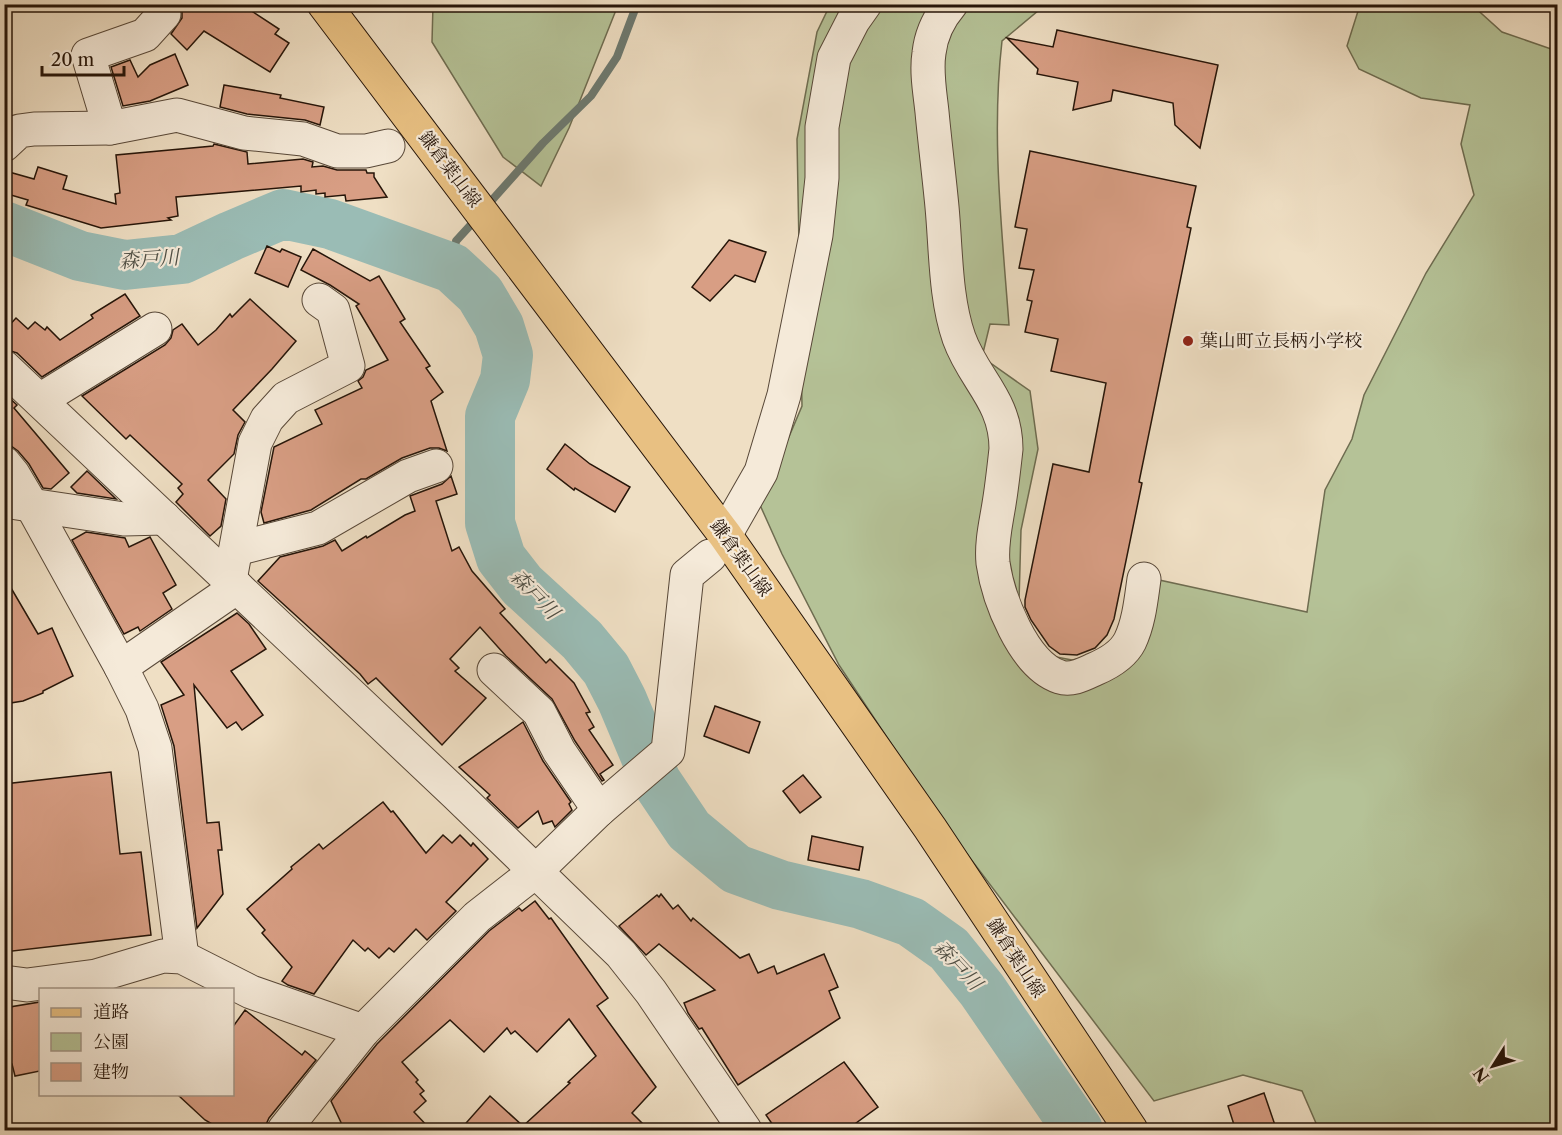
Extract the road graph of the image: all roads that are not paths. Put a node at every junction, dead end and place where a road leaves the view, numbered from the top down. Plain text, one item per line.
1 (324, 4) edge
2 (865, 4) edge
3 (951, 4) edge
4 (164, 14) dead end
5 (110, 128) junction
6 (4, 145) edge
7 (388, 146) dead end
8 (319, 300) dead end
9 (155, 329) dead end
10 (4, 367) edge
11 (40, 400) junction
12 (4, 463) edge
13 (436, 466) dead end
14 (18, 503) edge
15 (164, 519) junction
16 (718, 546) junction
17 (236, 549) junction
18 (1144, 579) dead end
19 (233, 583) junction
20 (121, 667) junction
21 (494, 670) dead end
22 (599, 810) junction
23 (536, 871) junction
24 (182, 957) junction
25 (4, 982) edge
26 (363, 1031) junction
27 (284, 1131) edge
28 (744, 1131) edge
29 (1131, 1131) edge

1 - 16 main road, 鎌倉葉山線
2 - 16 street
3 - 18 street
4 - 5 street
5 - 6 street
5 - 7 street
8 - 17 street
9 - 11 street
10 - 11 street
11 - 15 street
12 - 14 street
13 - 17 street
14 - 15 street
14 - 20 street
15 - 19 street
16 - 22 street
16 - 29 main road, 鎌倉葉山線
17 - 19 street
19 - 20 street
19 - 23 street
20 - 24 street
21 - 22 street
22 - 23 street
23 - 26 street
23 - 28 street
24 - 25 street
24 - 26 street
26 - 27 street

